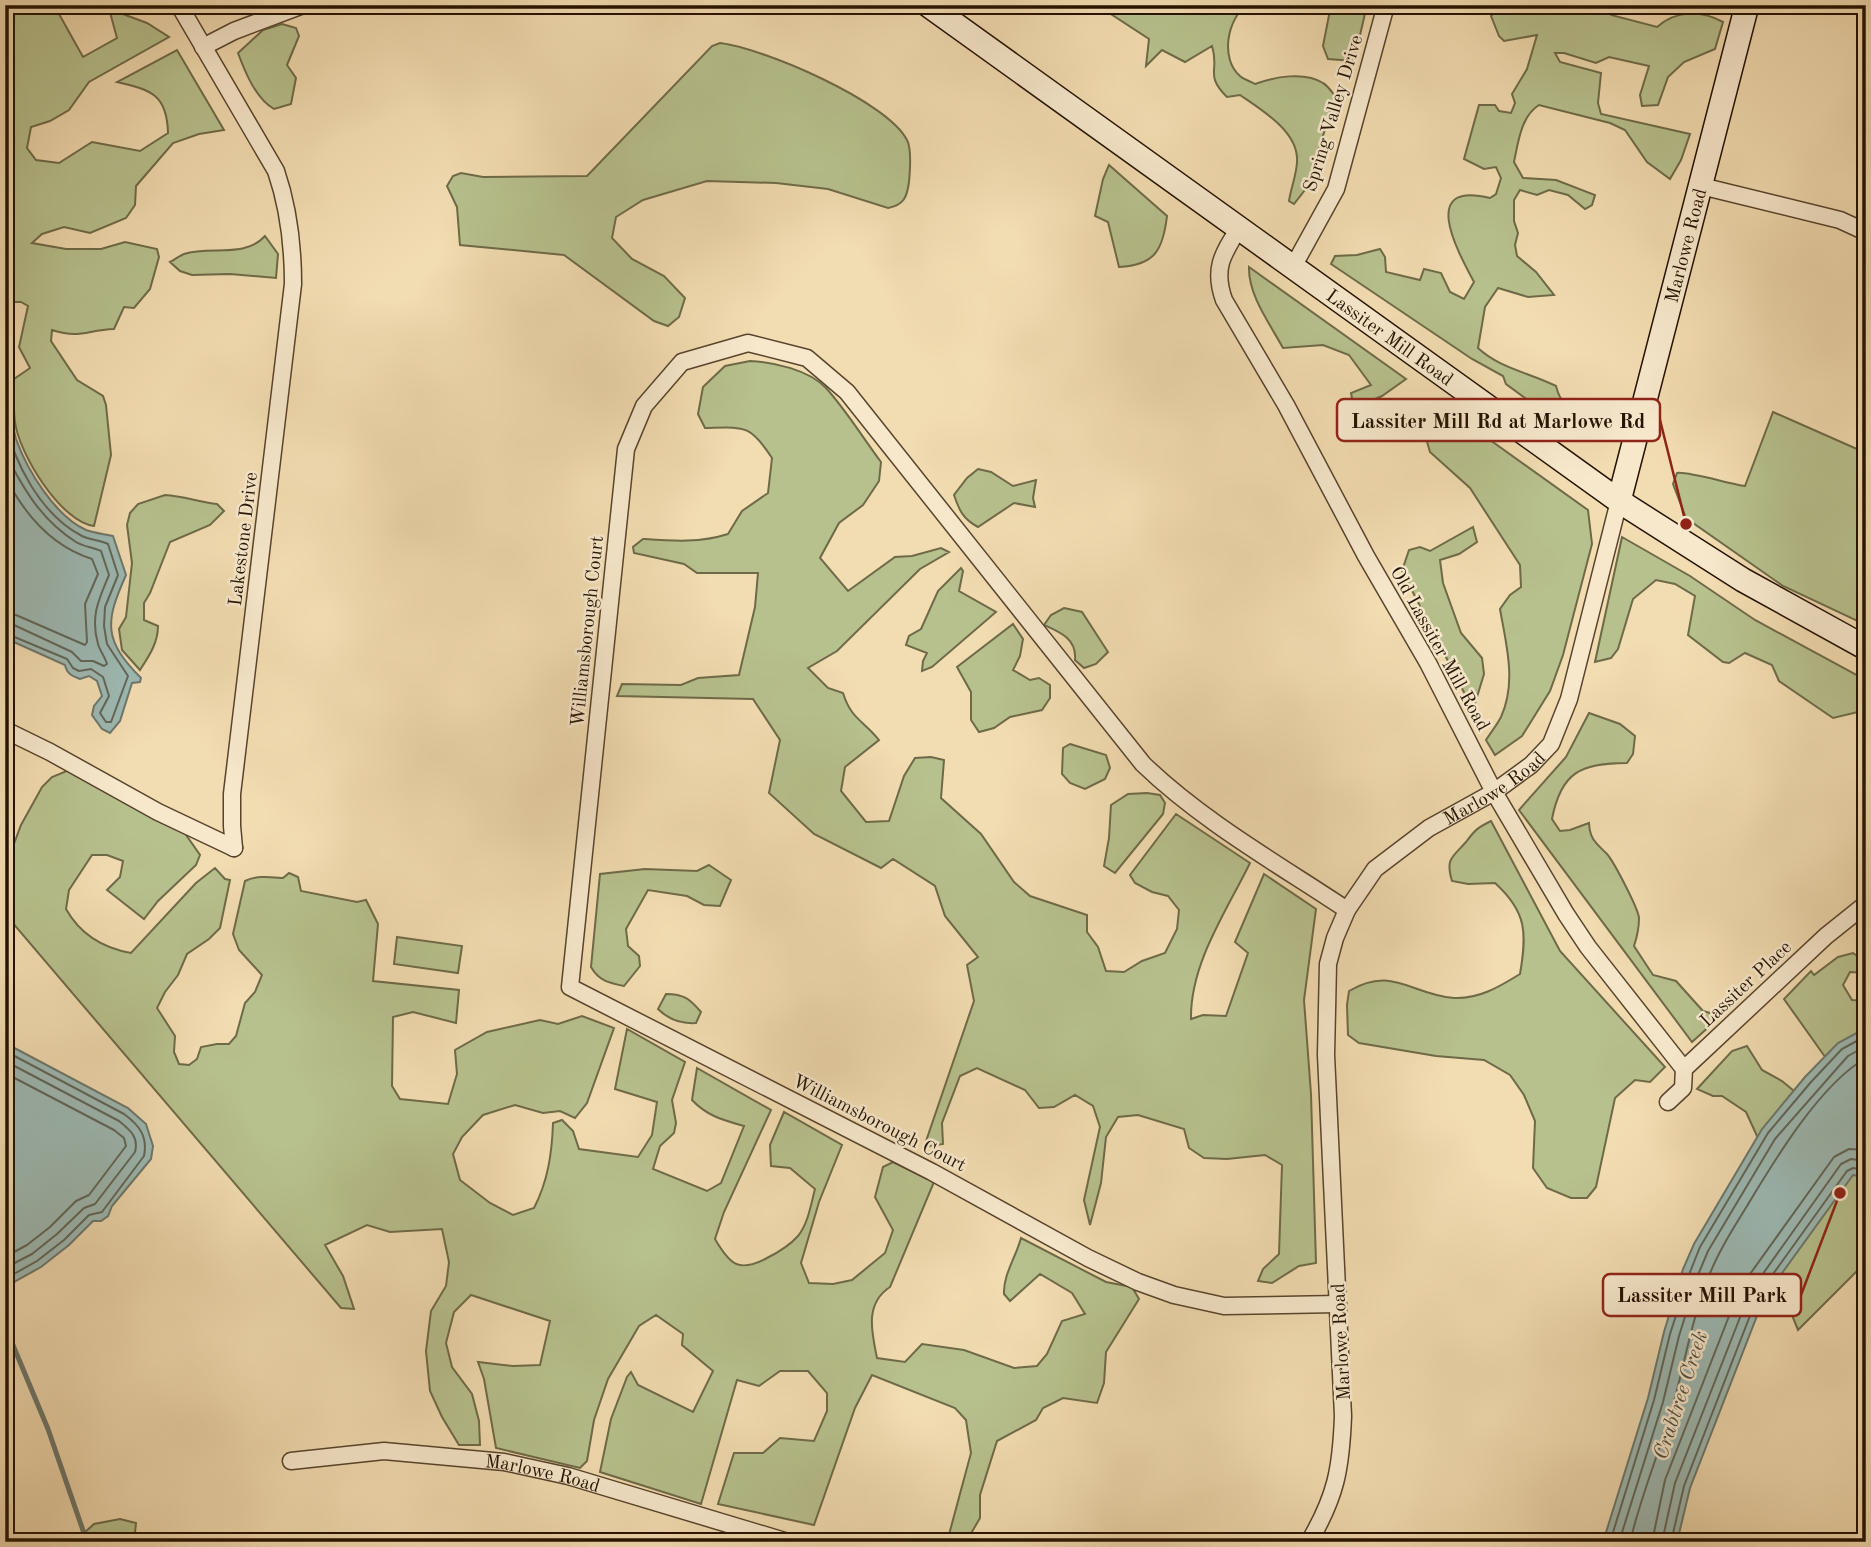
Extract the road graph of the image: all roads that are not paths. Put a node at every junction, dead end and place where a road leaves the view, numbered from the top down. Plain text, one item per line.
1 (179, 5) edge
2 (303, 5) edge
3 (928, 5) edge
4 (1386, 5) edge
5 (1748, 5) edge
6 (203, 47) junction
7 (1701, 186) junction
8 (1238, 228) junction
9 (1866, 232) edge
10 (1293, 267) junction
11 (1619, 500) junction
12 (1866, 648) edge
13 (5, 730) edge
14 (1494, 792) junction
15 (1866, 904) edge
16 (1347, 910) junction
17 (1684, 1069) junction
18 (1668, 1102) dead end
19 (1338, 1304) junction
20 (291, 1461) dead end
21 (788, 1542) edge
22 (1310, 1542) edge

1 - 6 street, Lakestone Drive
2 - 6 street
3 - 8 main road, Lassiter Mill Road
4 - 10 street, Spring Valley Drive
5 - 7 main road, Marlowe Road
6 - 13 street, Lakestone Drive
7 - 9 street
7 - 11 main road, Marlowe Road
8 - 10 main road, Lassiter Mill Road
8 - 14 street, Old Lassiter Mill Road
10 - 11 main road, Lassiter Mill Road
11 - 12 main road, Lassiter Mill Road
11 - 14 street, Marlowe Road
14 - 16 street, Marlowe Road
14 - 17 street, Old Lassiter Mill Road
15 - 17 street, Lassiter Place
16 - 19 street, Marlowe Road
16 - 19 street, Williamsborough Court
17 - 18 street, Lassiter Place
19 - 22 street, Marlowe Road
20 - 21 street, Marlowe Road

